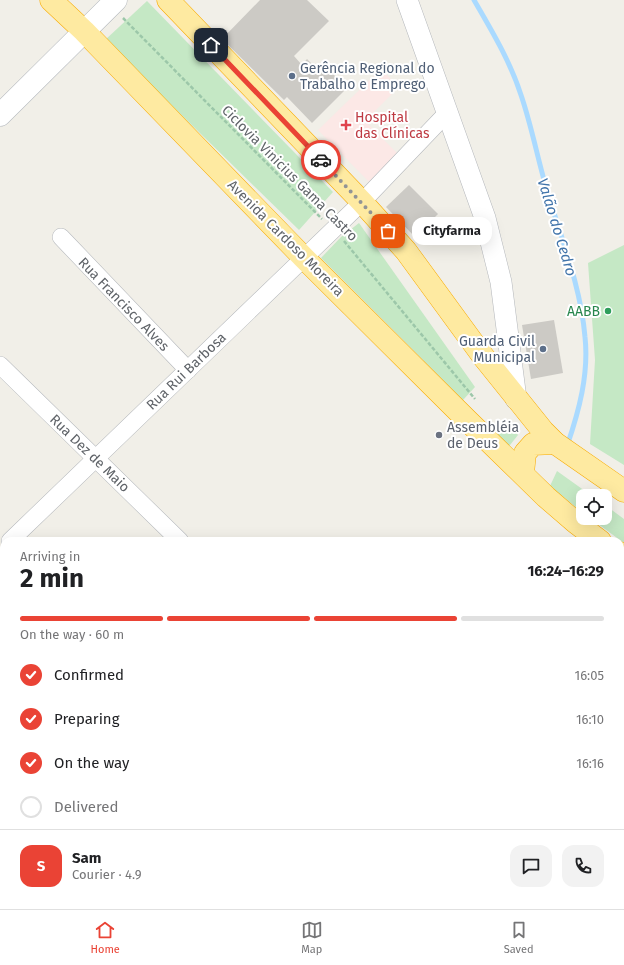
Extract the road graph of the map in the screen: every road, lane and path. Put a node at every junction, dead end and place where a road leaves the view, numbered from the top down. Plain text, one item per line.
1 (51, 0) edge
2 (168, 0) edge
3 (406, 0) edge
4 (114, 2) edge
5 (84, 31) junction
6 (448, 112) junction
7 (0, 115) edge
8 (362, 202) junction
9 (333, 230) junction
10 (61, 237) dead end
11 (304, 258) junction
12 (0, 365) edge
13 (188, 370) junction
14 (516, 399) junction
15 (477, 401) dead end
16 (556, 444) junction
17 (95, 458) junction
18 (523, 473) junction
19 (624, 491) edge
20 (14, 537) edge
21 (176, 537) edge
22 (595, 537) edge

1 - 5 highway, Avenida Cardoso Moreira
2 - 8 highway
3 - 6 street
4 - 5 main road
4 - 9 path, Ciclovia Vinicius Gama Castro
5 - 7 main road
5 - 11 highway, Avenida Cardoso Moreira
6 - 8 street, Rua Rui Barbosa
6 - 14 street
8 - 9 street, Rua Rui Barbosa
8 - 14 highway
9 - 11 street, Rua Rui Barbosa
9 - 15 path, Ciclovia Vinicius Gama Castro
10 - 13 street, Rua Francisco Alves
11 - 13 street, Rua Rui Barbosa
11 - 18 highway, Avenida Cardoso Moreira
12 - 17 street, Rua Dez de Maio
13 - 17 street, Rua Rui Barbosa
14 - 16 highway
16 - 18 highway
16 - 19 highway
17 - 20 street, Rua Rui Barbosa
17 - 21 street, Rua Dez de Maio
18 - 22 highway, Avenida Cardoso Moreira

